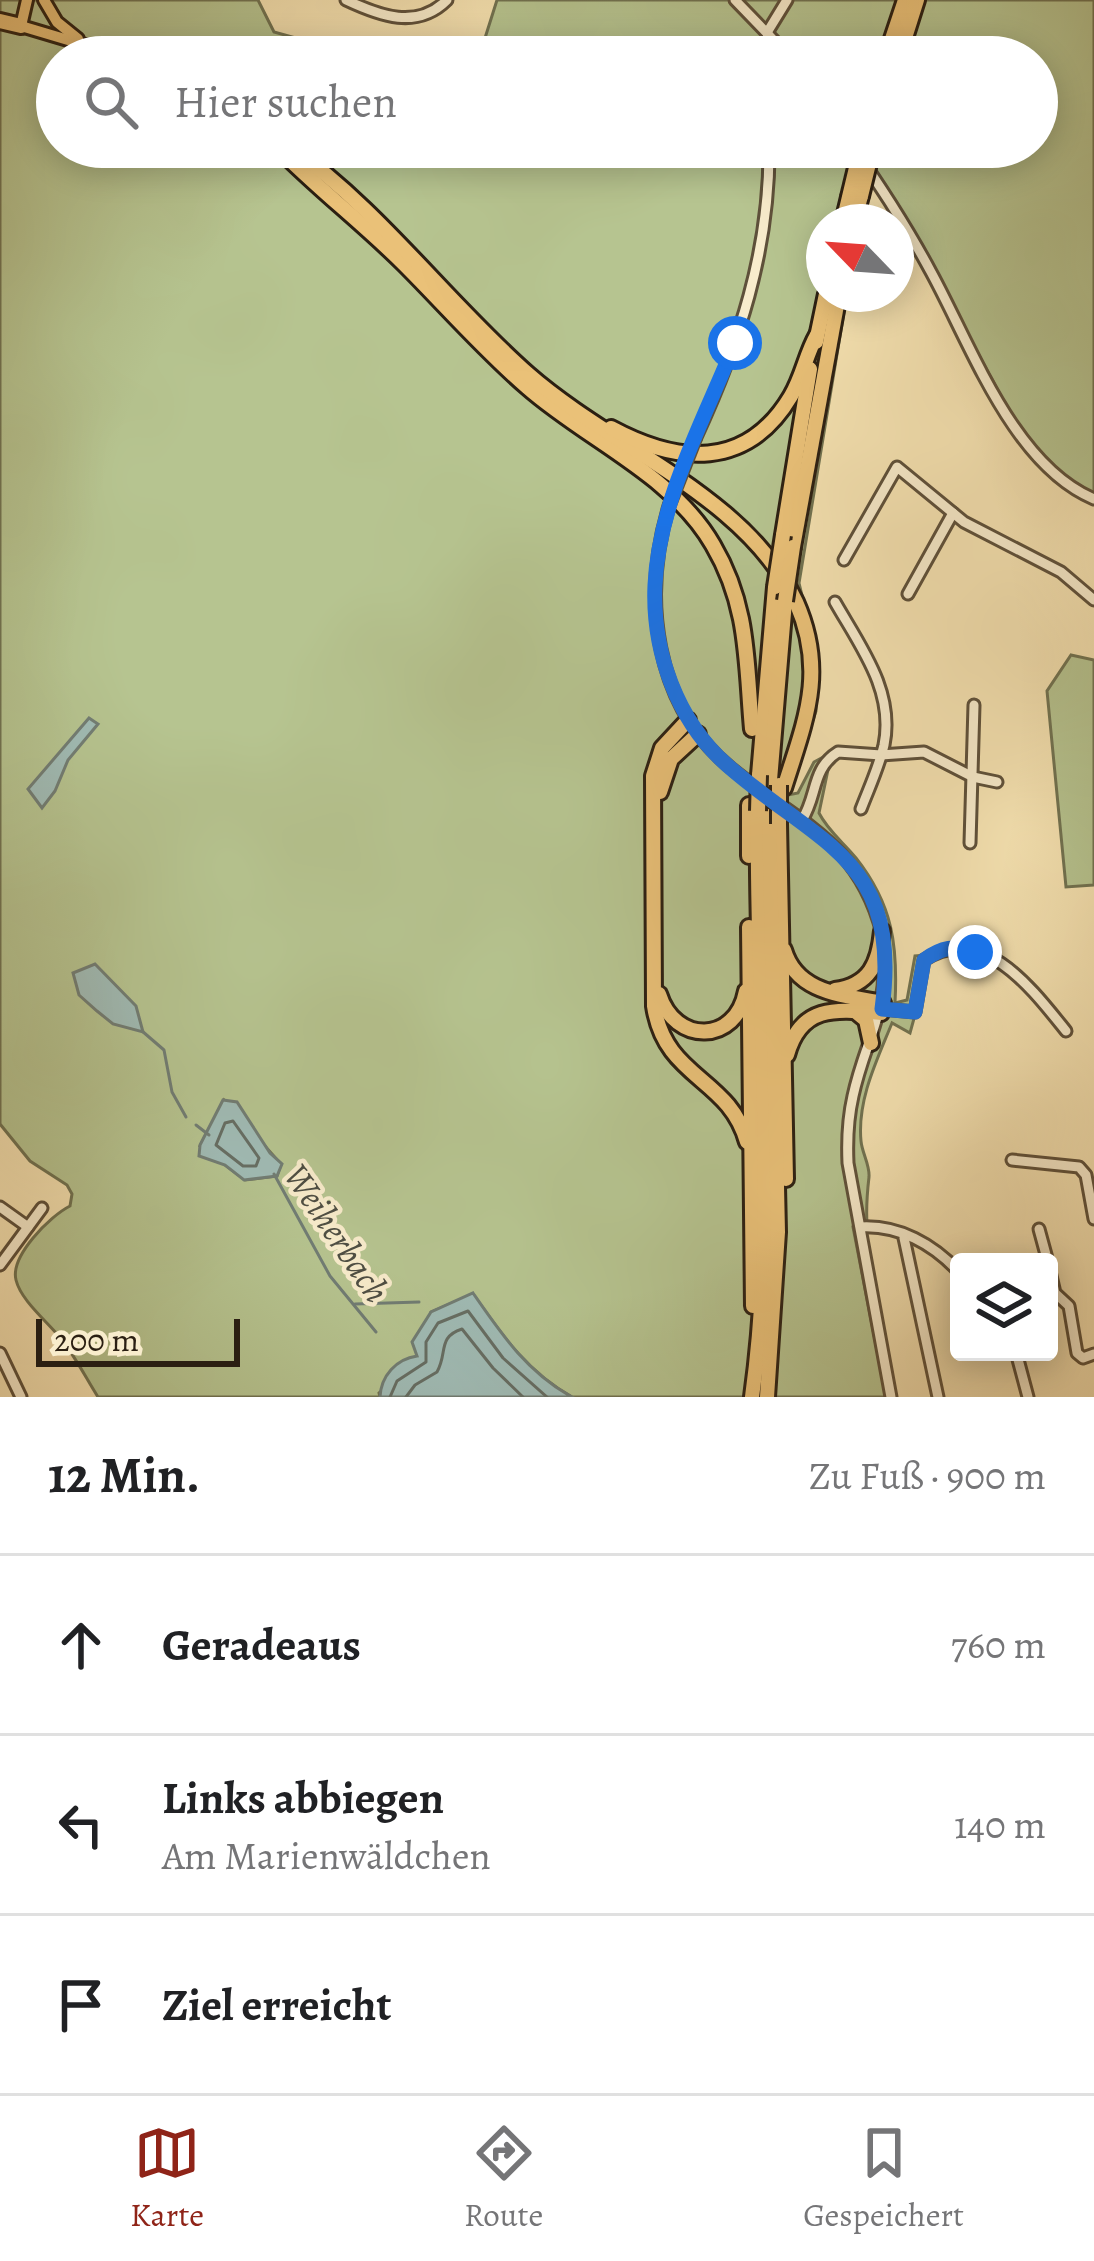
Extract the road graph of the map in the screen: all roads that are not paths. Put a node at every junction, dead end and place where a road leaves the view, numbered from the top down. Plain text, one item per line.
1 (29, 0) edge
2 (44, 0) edge
3 (346, 0) edge
4 (447, 0) edge
5 (735, 0) edge
6 (787, 0) edge
7 (905, 0) edge
8 (917, 0) edge
9 (0, 21) edge
10 (23, 27) junction
11 (768, 31) junction
12 (56, 36) edge
13 (75, 36) edge
14 (768, 36) edge
15 (772, 36) edge
16 (893, 36) edge
17 (905, 36) edge
18 (300, 168) edge
19 (315, 168) edge
20 (768, 168) edge
21 (856, 168) edge
22 (865, 168) edge
23 (870, 168) edge
24 (855, 196) junction
25 (851, 204) edge
26 (855, 204) edge
27 (822, 312) edge
28 (835, 312) edge
29 (817, 335) junction
30 (559, 400) junction
31 (1094, 499) edge
32 (953, 513) junction
33 (788, 541) junction
34 (844, 560) dead end
35 (908, 594) dead end
36 (1094, 600) edge
37 (835, 602) dead end
38 (779, 606) junction
39 (974, 705) dead end
40 (688, 720) junction
41 (752, 730) junction
42 (698, 734) junction
43 (881, 755) junction
44 (973, 777) junction
45 (769, 780) junction
46 (997, 782) dead end
47 (861, 809) dead end
48 (764, 814) junction
49 (802, 820) junction
50 (970, 843) dead end
51 (780, 915) junction
52 (882, 931) junction
53 (749, 961) junction
54 (826, 991) junction
55 (882, 1008) junction
56 (855, 1011) junction
57 (1066, 1031) dead end
58 (871, 1043) junction
59 (784, 1066) junction
60 (1012, 1160) dead end
61 (753, 1180) junction
62 (0, 1207) edge
63 (42, 1208) dead end
64 (1094, 1219) edge
65 (28, 1227) junction
66 (861, 1227) junction
67 (1040, 1229) dead end
68 (778, 1232) junction
69 (904, 1238) junction
70 (1046, 1253) edge
71 (950, 1264) edge
72 (0, 1265) edge
73 (1058, 1296) edge
74 (0, 1354) edge
75 (1094, 1354) edge
76 (1018, 1361) edge
77 (755, 1377) junction
78 (21, 1397) edge
79 (752, 1397) edge
80 (767, 1397) edge
81 (891, 1397) edge
82 (938, 1397) edge
83 (1028, 1397) edge

1 - 10 main road
2 - 13 main road
3 - 4 street
5 - 11 street
6 - 11 street
7 - 16 highway
8 - 17 highway
9 - 10 highway
10 - 12 main road
11 - 14 street
11 - 15 street
18 - 41 highway
19 - 30 highway
20 - 40 street, bridge
21 - 24 highway, bridge
22 - 24 highway, bridge
23 - 31 street
24 - 25 highway
24 - 26 highway
27 - 29 highway
28 - 33 highway
29 - 30 highway
29 - 33 highway
30 - 45 highway
32 - 34 street
32 - 35 street
32 - 36 street
33 - 38 highway, bridge
33 - 38 highway, bridge
37 - 43 street
38 - 41 highway
38 - 45 highway
38 - 45 highway
39 - 44 street
40 - 42 street
40 - 61 highway
41 - 45 highway
42 - 49 street
42 - 53 highway
43 - 44 street
43 - 47 street
43 - 49 street
44 - 46 street
44 - 50 street
45 - 48 highway, bridge
45 - 48 highway, bridge
48 - 51 highway
48 - 53 highway
48 - 68 highway
48 - 77 highway
49 - 52 street
51 - 54 highway
51 - 59 highway
52 - 54 highway
52 - 55 street
53 - 61 highway
54 - 55 highway
55 - 56 highway
55 - 57 street
55 - 58 street
56 - 58 highway
56 - 59 highway
58 - 66 street
59 - 68 highway
60 - 64 street
61 - 77 highway
62 - 65 street
63 - 65 street
65 - 72 street
66 - 69 street
66 - 81 street
67 - 70 street
68 - 80 highway
69 - 71 street
69 - 82 street
73 - 75 street
74 - 78 street
76 - 83 street
77 - 79 highway

